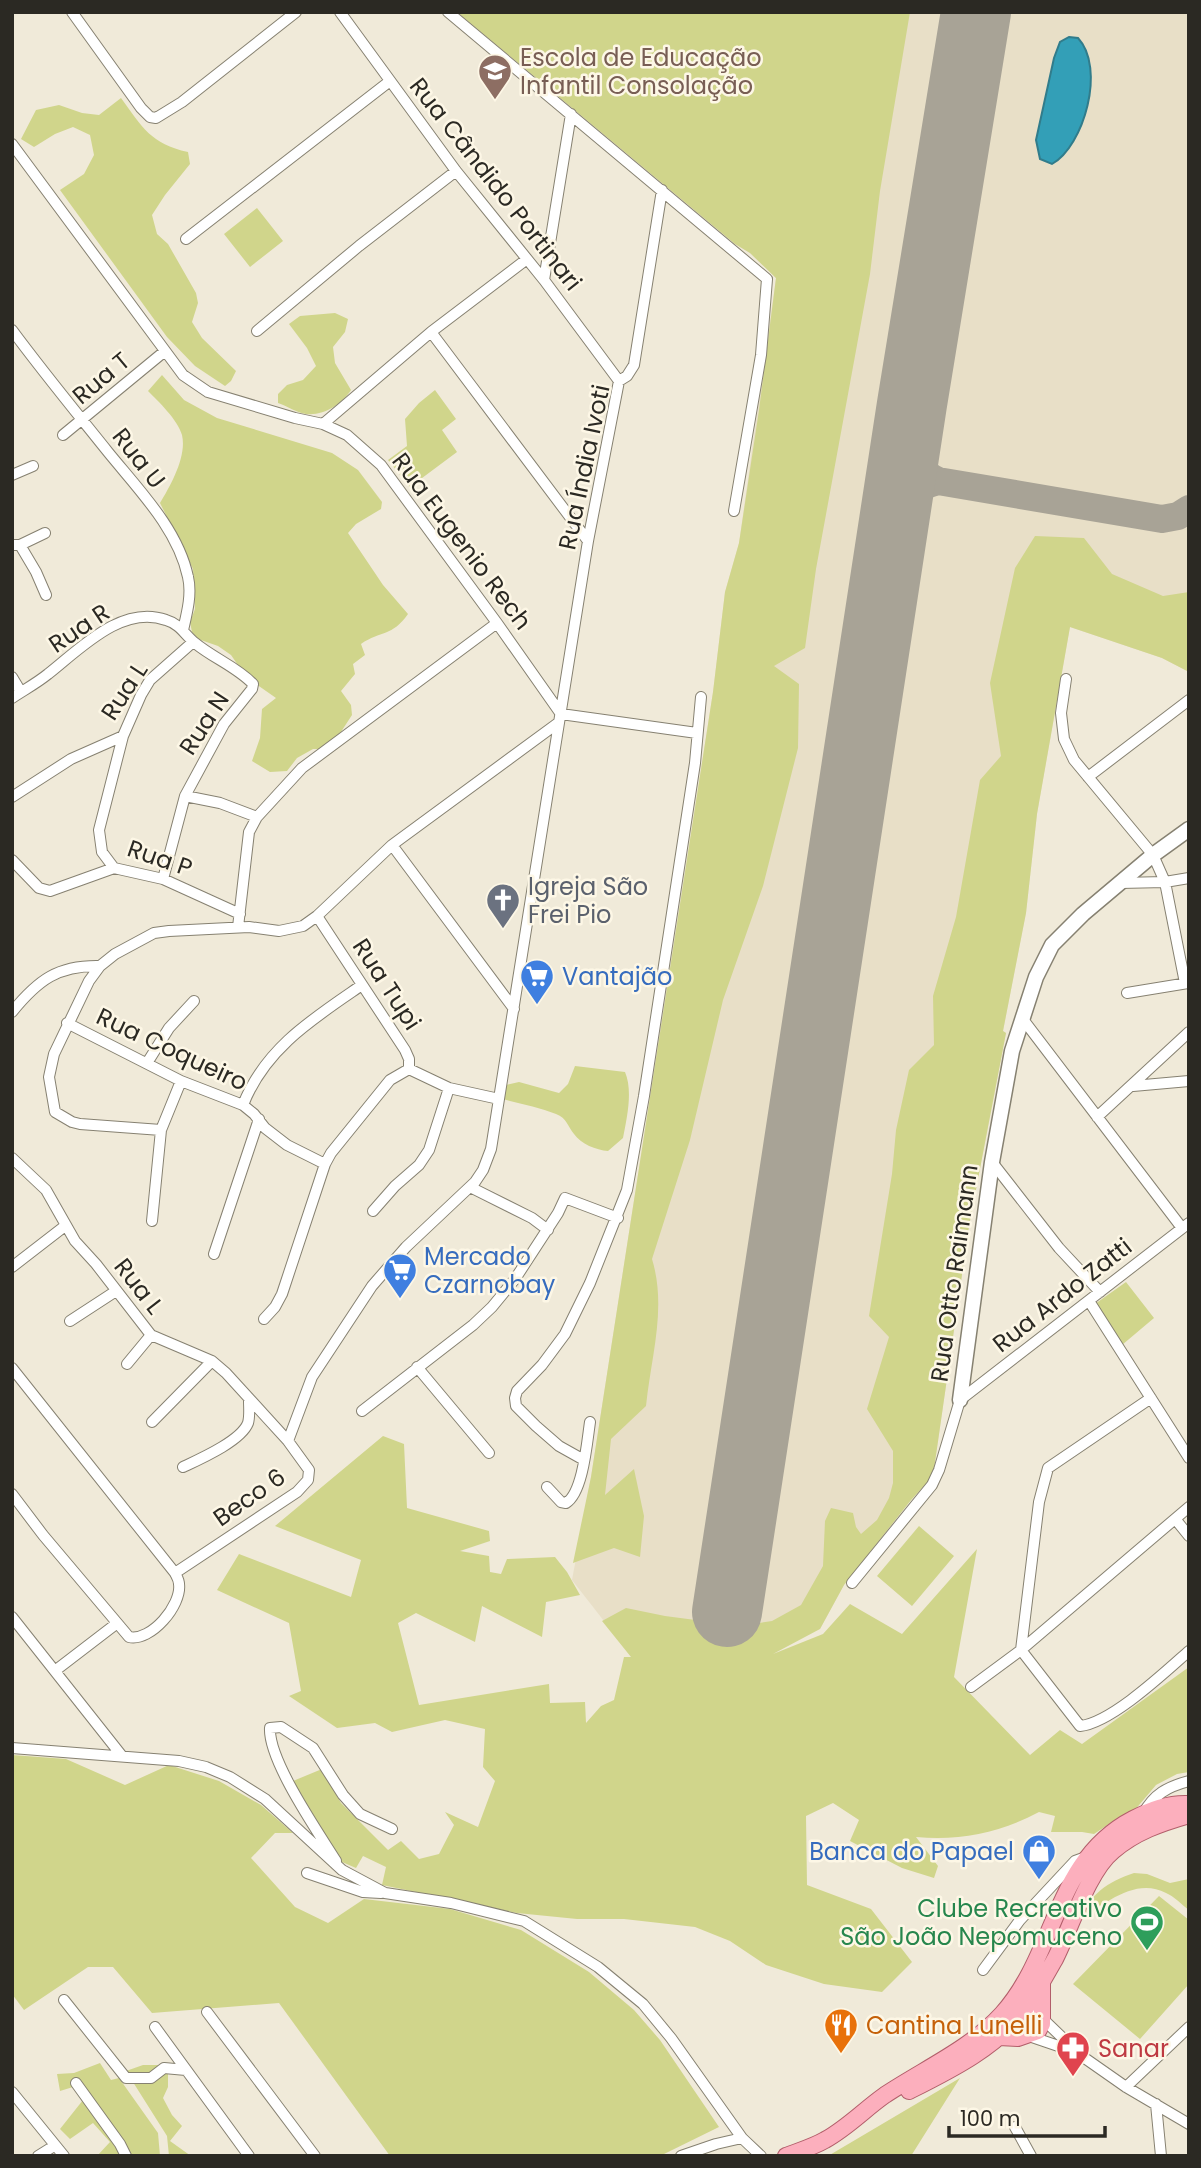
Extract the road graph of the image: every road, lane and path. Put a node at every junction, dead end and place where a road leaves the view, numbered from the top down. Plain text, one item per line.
1 (72, 12) edge
2 (296, 12) edge
3 (340, 12) edge
4 (448, 12) edge
5 (390, 81) junction
6 (571, 114) junction
7 (13, 146) edge
8 (456, 171) junction
9 (662, 190) junction
10 (186, 239) dead end
11 (527, 259) junction
12 (544, 280) junction
13 (12, 330) edge
14 (257, 331) dead end
15 (431, 332) junction
16 (165, 351) junction
17 (619, 381) junction
18 (83, 421) junction
19 (323, 424) junction
20 (64, 435) dead end
21 (33, 466) dead end
22 (12, 475) edge
23 (734, 510) dead end
24 (45, 533) dead end
25 (588, 541) junction
26 (16, 545) edge
27 (46, 596) dead end
28 (497, 622) junction
29 (183, 630) junction
30 (192, 642) junction
31 (12, 677) edge
32 (1066, 679) dead end
33 (16, 695) edge
34 (701, 697) dead end
35 (1189, 701) edge
36 (559, 719) junction
37 (697, 733) junction
38 (123, 736) junction
39 (1088, 777) junction
40 (185, 796) junction
41 (12, 797) edge
42 (257, 817) junction
43 (1189, 829) edge
44 (392, 845) junction
45 (1153, 855) junction
46 (12, 860) edge
47 (114, 868) junction
48 (1189, 878) edge
49 (163, 879) junction
50 (1165, 882) junction
51 (1121, 883) junction
52 (240, 914) junction
53 (317, 916) junction
54 (239, 927) junction
55 (100, 966) junction
56 (1187, 983) edge
57 (362, 985) junction
58 (1127, 993) dead end
59 (194, 1001) dead end
60 (514, 1009) junction
61 (12, 1012) edge
62 (1022, 1018) junction
63 (67, 1023) junction
64 (1189, 1032) edge
65 (147, 1063) junction
66 (409, 1069) junction
67 (181, 1081) junction
68 (1189, 1081) edge
69 (1133, 1086) junction
70 (449, 1088) junction
71 (499, 1099) junction
72 (243, 1105) junction
73 (1097, 1117) junction
74 (259, 1119) junction
75 (161, 1130) junction
76 (13, 1159) edge
77 (992, 1162) junction
78 (325, 1164) junction
79 (470, 1187) junction
80 (373, 1211) dead end
81 (618, 1218) junction
82 (152, 1221) dead end
83 (65, 1226) junction
84 (1185, 1226) edge
85 (548, 1230) junction
86 (214, 1254) dead end
87 (12, 1267) edge
88 (116, 1291) junction
89 (1100, 1292) junction
90 (1089, 1301) junction
91 (264, 1319) dead end
92 (70, 1321) dead end
93 (151, 1335) junction
94 (212, 1361) junction
95 (127, 1364) dead end
96 (417, 1367) junction
97 (12, 1368) edge
98 (1151, 1398) junction
99 (248, 1400) junction
100 (960, 1400) junction
101 (362, 1411) dead end
102 (152, 1422) dead end
103 (590, 1422) dead end
104 (288, 1441) junction
105 (489, 1453) dead end
106 (1189, 1458) edge
107 (584, 1460) junction
108 (183, 1467) dead end
109 (547, 1487) dead end
110 (12, 1494) edge
111 (1189, 1507) edge
112 (1176, 1520) junction
113 (1189, 1536) edge
114 (175, 1573) junction
115 (852, 1583) dead end
116 (12, 1617) edge
117 (116, 1624) junction
118 (1021, 1650) junction
119 (1189, 1651) edge
120 (56, 1670) junction
121 (971, 1687) dead end
122 (12, 1748) edge
123 (122, 1756) junction
124 (1189, 1781) edge
125 (1189, 1804) edge
126 (1143, 1815) junction
127 (1189, 1815) edge
128 (392, 1829) dead end
129 (1140, 1833) junction
130 (1094, 1861) junction
131 (342, 1870) junction
132 (307, 1873) dead end
133 (385, 1893) junction
134 (1040, 1900) junction
135 (1056, 1911) junction
136 (983, 1970) dead end
137 (1042, 1980) junction
138 (64, 2000) dead end
139 (207, 2012) dead end
140 (1012, 2013) junction
141 (1042, 2018) junction
142 (155, 2027) dead end
143 (1189, 2027) edge
144 (1028, 2036) junction
145 (999, 2037) junction
146 (1076, 2052) junction
147 (186, 2070) junction
148 (76, 2083) dead end
149 (1126, 2087) junction
150 (12, 2092) edge
151 (1156, 2104) junction
152 (862, 2112) junction
153 (1189, 2124) edge
154 (1015, 2127) dead end
155 (742, 2138) junction
156 (54, 2146) junction
157 (38, 2156) edge
158 (64, 2156) edge
159 (126, 2156) edge
160 (249, 2156) edge
161 (315, 2156) edge
162 (681, 2156) edge
163 (761, 2156) edge
164 (786, 2156) edge
165 (1031, 2156) edge
166 (1161, 2156) edge

1 - 2 street
3 - 5 street, Rua Cândido Portinari
4 - 6 street
5 - 8 street, Rua Cândido Portinari
5 - 10 street
6 - 9 street
6 - 12 street
7 - 16 street, Rua Eugenio Rech
8 - 11 street, Rua Cândido Portinari
8 - 14 street
9 - 17 street, Rua Índia Ivoti
9 - 23 street
11 - 12 street, Rua Cândido Portinari
11 - 15 street
12 - 17 street, Rua Cândido Portinari
13 - 18 street, Rua U
15 - 19 street
15 - 25 street
16 - 18 street, Rua T
16 - 19 street, Rua Eugenio Rech
17 - 25 street, Rua Índia Ivoti
18 - 20 street, Rua T
18 - 29 street, Rua U
19 - 28 street, Rua Eugenio Rech
21 - 22 street
24 - 26 street
25 - 36 street, Rua Índia Ivoti
26 - 27 street
28 - 36 street, Rua Eugenio Rech
28 - 42 street
29 - 30 street, Rua N
29 - 33 street, Rua R
30 - 38 street, Rua L
30 - 40 street, Rua N
31 - 33 street
32 - 39 street
34 - 37 street
35 - 39 street
36 - 37 street
36 - 44 street
36 - 60 street, Rua Índia Ivoti
37 - 81 street
38 - 41 street, Rua L
38 - 47 street, Rua P
39 - 45 street
40 - 42 street
40 - 49 street, Rua N
42 - 52 street
43 - 45 street, Rua Otto Raimann
44 - 53 street
44 - 60 street
45 - 50 street
45 - 51 street, Rua Otto Raimann
46 - 47 street
47 - 49 street, Rua P
48 - 50 street
49 - 52 street, Rua P
50 - 51 street
50 - 56 street
51 - 62 street, Rua Otto Raimann
52 - 54 street
53 - 54 street
53 - 57 street, Rua Tupi
54 - 55 street
55 - 61 street
55 - 63 street
56 - 58 street
57 - 66 street, Rua Tupi
57 - 72 street
59 - 65 street
60 - 71 street, Rua Índia Ivoti
62 - 73 street
62 - 77 street, Rua Otto Raimann
63 - 65 street, Rua Coqueiro
63 - 75 street
64 - 69 street
65 - 67 street, Rua Coqueiro
66 - 70 street, Rua Tupi
66 - 78 street
67 - 72 street, Rua Coqueiro
67 - 75 street
68 - 69 street
69 - 73 street
70 - 71 street, Rua Tupi
70 - 80 street
71 - 79 street, Rua Índia Ivoti
72 - 74 street, Rua Coqueiro
73 - 84 street
74 - 78 street, Rua Coqueiro
74 - 86 street
75 - 82 street
76 - 83 street, Rua L
77 - 89 street
77 - 100 street, Rua Otto Raimann
78 - 91 street
79 - 85 street
79 - 104 street, Rua Índia Ivoti
81 - 85 street
81 - 107 street
83 - 87 street
83 - 88 street, Rua L
84 - 89 street, Rua Ardo Zatti
85 - 96 street
88 - 92 street
88 - 93 street, Rua L
89 - 90 street, Rua Ardo Zatti
90 - 98 street
90 - 100 street, Rua Ardo Zatti
93 - 94 street, Rua L
93 - 95 street
94 - 99 street, Rua L
94 - 102 street
96 - 101 street
96 - 105 street
97 - 114 street
98 - 106 street
98 - 118 street
99 - 104 street, Rua L
99 - 108 street
100 - 115 street, Rua Otto Raimann
103 - 107 street
104 - 114 street, Beco 6
107 - 109 street
110 - 117 street
111 - 112 street
112 - 113 street
112 - 118 street
114 - 117 street
116 - 120 street
117 - 120 street
118 - 119 street
118 - 121 street
120 - 123 street
122 - 123 street
123 - 131 street
124 - 126 street
125 - 126 main road
126 - 129 street
126 - 130 main road
127 - 129 main road
128 - 131 street
129 - 130 main road
130 - 134 street
130 - 135 main road
130 - 137 main road
131 - 133 street
132 - 133 street
133 - 155 street
134 - 135 street
134 - 136 street
135 - 140 main road
137 - 140 main road
137 - 141 main road
138 - 147 street
139 - 161 street
140 - 141 street
140 - 144 street
140 - 145 main road
140 - 152 main road
141 - 144 main road
141 - 146 street
142 - 147 street
143 - 149 street
144 - 145 main road
144 - 146 street
145 - 152 main road
146 - 149 street
147 - 160 street
148 - 159 street
149 - 151 street
150 - 156 street
151 - 153 street
151 - 166 street
152 - 164 main road
154 - 165 street
155 - 162 street
155 - 163 street
156 - 157 street
156 - 158 street

